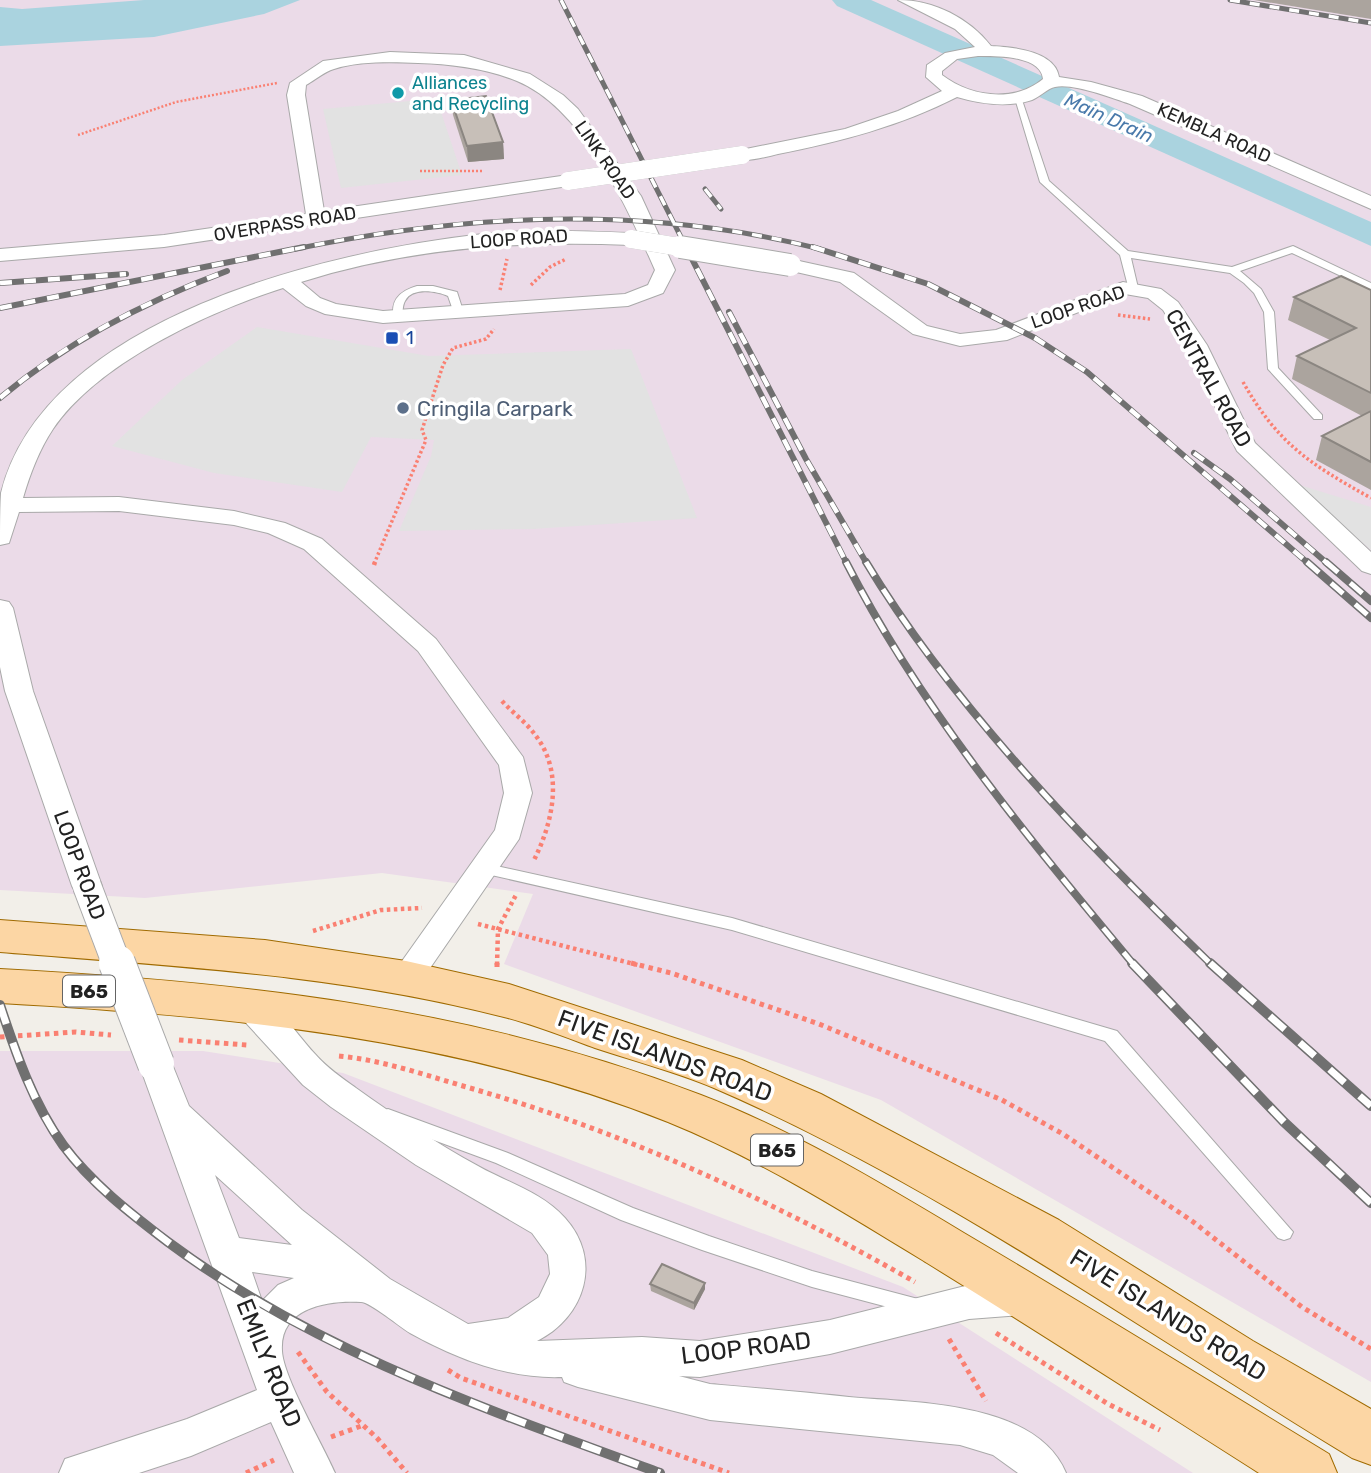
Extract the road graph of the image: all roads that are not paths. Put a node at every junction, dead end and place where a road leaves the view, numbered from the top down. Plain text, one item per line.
1 (906, 0) edge
2 (981, 51) junction
3 (1051, 81) junction
4 (955, 91) junction
5 (1025, 95) junction
6 (1371, 203) edge
7 (316, 219) junction
8 (1125, 254) junction
9 (0, 255) edge
10 (1233, 270) junction
11 (284, 279) junction
12 (1371, 287) edge
13 (1133, 288) junction
14 (459, 314) junction
15 (398, 316) junction
16 (1318, 417) dead end
17 (9, 505) junction
18 (0, 538) edge
19 (1371, 565) edge
20 (0, 608) edge
21 (483, 867) junction
22 (0, 936) edge
23 (405, 978) junction
24 (0, 986) edge
25 (246, 1002) junction
26 (349, 1101) junction
27 (177, 1116) junction
28 (1284, 1232) dead end
29 (225, 1252) junction
30 (377, 1294) junction
31 (1029, 1298) junction
32 (943, 1308) junction
33 (462, 1339) junction
34 (276, 1348) junction
35 (640, 1355) junction
36 (512, 1357) junction
37 (279, 1399) junction
38 (791, 1411) junction
39 (1371, 1439) edge
40 (79, 1473) edge
41 (315, 1473) edge
42 (1046, 1473) edge
43 (1309, 1473) edge

1 - 2 street
2 - 3 street
2 - 4 street
3 - 5 street
3 - 6 street, KEMBLA ROAD
4 - 5 street
4 - 7 street, OVERPASS ROAD, bridge
5 - 8 lane
7 - 9 street, OVERPASS ROAD
7 - 14 street, LINK ROAD
8 - 10 lane
8 - 13 lane
10 - 12 lane
10 - 16 lane
11 - 13 street, LOOP ROAD, bridge
11 - 15 street, LINK ROAD
11 - 17 street, LOOP ROAD
13 - 19 street, CENTRAL ROAD
14 - 15 street, LINK ROAD
14 - 15 lane
17 - 18 street, LOOP ROAD
17 - 21 street
20 - 27 street, LOOP ROAD, bridge
21 - 23 street
21 - 28 lane
22 - 23 main road, FIVE ISLANDS ROAD / B65
23 - 39 main road, FIVE ISLANDS ROAD / B65
24 - 25 main road, FIVE ISLANDS ROAD / B65
25 - 26 street, LOOP ROAD
25 - 31 main road, FIVE ISLANDS ROAD / B65
26 - 32 lane
26 - 33 street, LOOP ROAD
27 - 29 street, LOOP ROAD
27 - 30 street, LOOP ROAD
29 - 30 street
29 - 34 street, EMILY ROAD
30 - 33 street, LOOP ROAD
30 - 34 street
31 - 32 street, LOOP ROAD
31 - 43 main road, FIVE ISLANDS ROAD / B65
32 - 35 street, LOOP ROAD
33 - 36 street, LOOP ROAD
34 - 37 street, EMILY ROAD
35 - 36 street, LOOP ROAD
35 - 38 street
36 - 38 street
37 - 40 street
37 - 41 street, EMILY ROAD
38 - 42 street

